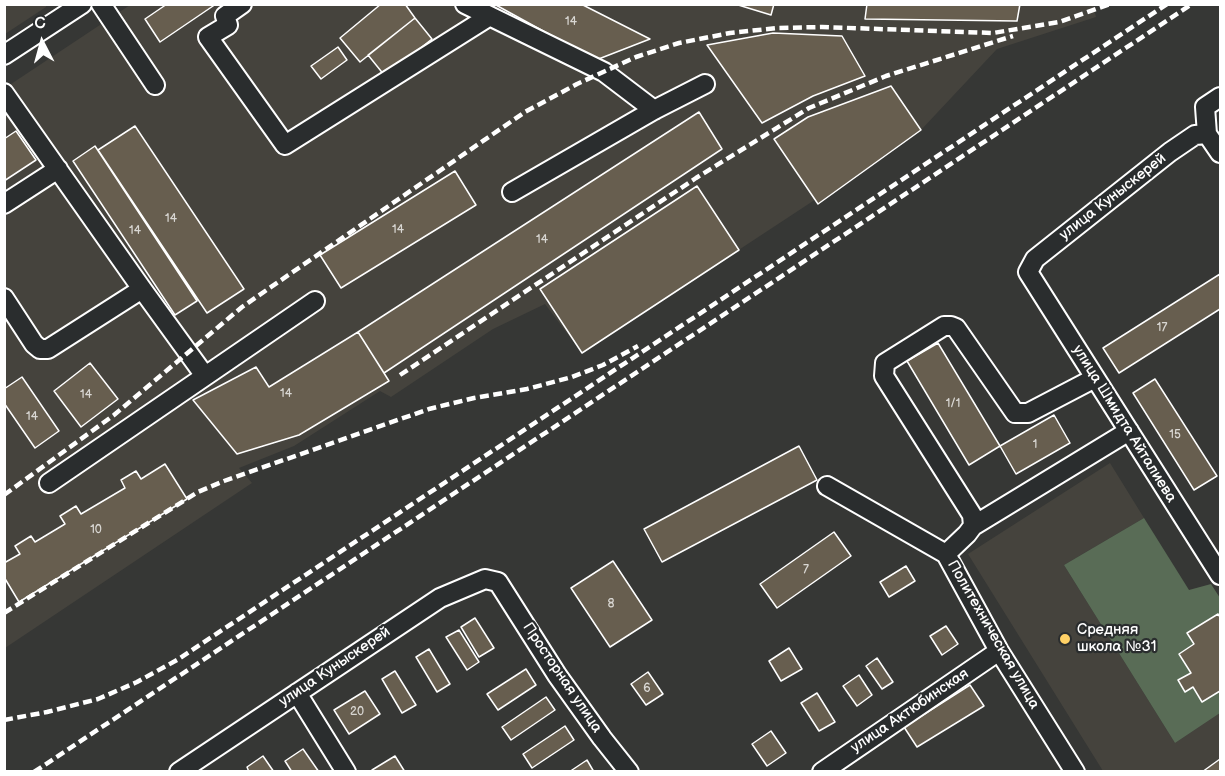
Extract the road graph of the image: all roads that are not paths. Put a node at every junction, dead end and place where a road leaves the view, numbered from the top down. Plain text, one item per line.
1 (82, 4) edge
2 (101, 4) edge
3 (242, 4) edge
4 (465, 4) edge
5 (490, 16) junction
6 (4, 55) edge
7 (705, 84) dead end
8 (155, 86) dead end
9 (4, 93) edge
10 (1221, 97) edge
11 (654, 110) junction
12 (1207, 134) junction
13 (1221, 153) edge
14 (58, 169) junction
15 (512, 192) dead end
16 (4, 204) edge
17 (1028, 272) joint
18 (142, 289) junction
19 (4, 298) edge
20 (315, 300) dead end
21 (205, 376) junction
22 (1095, 378) junction
23 (1129, 431) junction
24 (49, 483) dead end
25 (827, 486) dead end
26 (973, 526) junction
27 (946, 554) junction
28 (1221, 575) edge
29 (498, 582) joint
30 (999, 651) junction
31 (297, 693) junction
32 (179, 771) edge
33 (346, 771) edge
34 (629, 771) edge
35 (822, 771) edge
36 (1075, 771) edge

1 - 6 street
2 - 8 street
3 - 5 street
4 - 5 street
5 - 11 street
7 - 11 street
9 - 14 street
10 - 12 street
11 - 15 street
12 - 13 street
12 - 17 street, улица Куныскерей
14 - 16 street
14 - 18 street
17 - 22 street, улица Шмидта Айталиева
18 - 19 street
18 - 21 street
20 - 21 street
21 - 24 street
22 - 23 street, улица Шмидта Айталиева
22 - 26 street
23 - 26 street
23 - 28 street, улица Шмидта Айталиева
25 - 27 street, Политехническая улица
26 - 27 street
27 - 30 street, Политехническая улица
29 - 31 street, улица Куныскерей
29 - 34 street, Просторная улица
30 - 35 street, улица Актюбинская
30 - 36 street, Политехническая улица
31 - 32 street, улица Куныскерей
31 - 33 street

